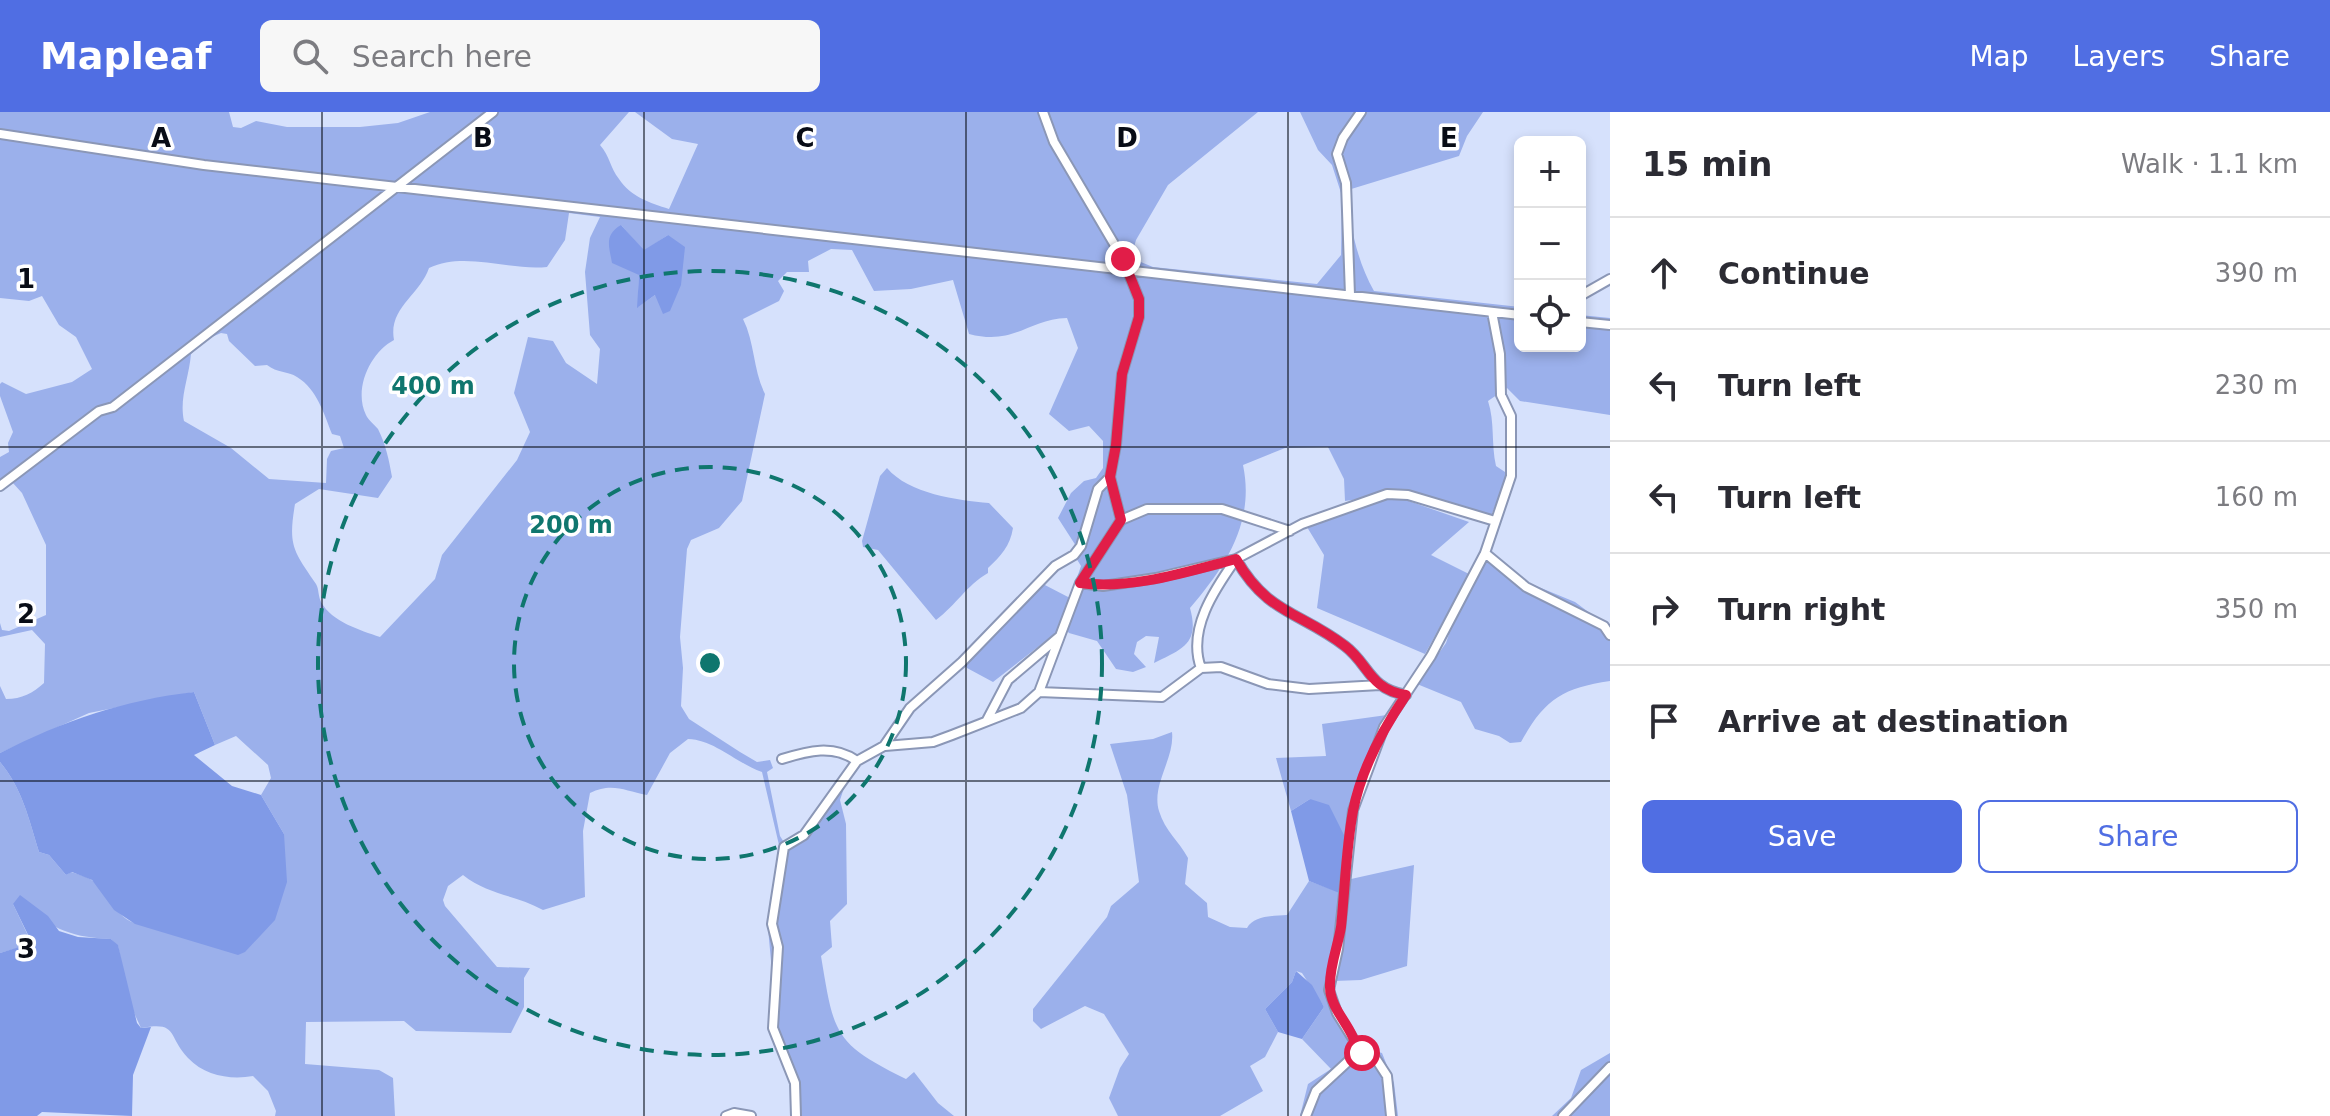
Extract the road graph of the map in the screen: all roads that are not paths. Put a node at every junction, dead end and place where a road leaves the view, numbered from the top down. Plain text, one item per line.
1 (493, 112) edge
2 (1043, 112) edge
3 (1361, 112) edge
4 (0, 134) edge
5 (395, 187) junction
6 (1129, 269) junction
7 (1610, 279) edge
8 (1586, 293) edge
9 (1350, 295) junction
10 (1492, 312) junction
11 (1514, 314) edge
12 (1586, 323) edge
13 (1610, 325) edge
14 (1110, 477) junction
15 (0, 486) edge
16 (1121, 520) junction
17 (1495, 521) junction
18 (1290, 531) junction
19 (1485, 553) junction
20 (1236, 559) junction
21 (1080, 583) junction
22 (1060, 635) junction
23 (1610, 635) edge
24 (1201, 668) junction
25 (1380, 685) junction
26 (1039, 692) junction
27 (1406, 695) junction
28 (987, 720) junction
29 (884, 746) junction
30 (782, 759) dead end
31 (857, 761) junction
32 (1356, 1054) junction
33 (1610, 1067) edge
34 (726, 1116) edge
35 (751, 1116) edge
36 (796, 1116) edge
37 (1306, 1116) edge
38 (1391, 1116) edge
39 (1563, 1116) edge

1 - 5 street
2 - 6 street
3 - 9 street
4 - 5 street
5 - 6 street
5 - 15 street
6 - 9 street
6 - 14 street
7 - 8 street
9 - 10 street
10 - 11 street
10 - 17 street
12 - 13 street
14 - 16 street
14 - 29 street
16 - 18 street
16 - 21 street
17 - 18 street
17 - 19 street
18 - 20 street
19 - 23 street
19 - 27 street
20 - 21 street
20 - 24 street
20 - 25 street
21 - 22 street
22 - 26 street
22 - 28 street
24 - 25 street
24 - 26 street
25 - 27 street
26 - 28 street
27 - 32 street
28 - 29 street
29 - 31 street
30 - 31 street
31 - 36 street
32 - 37 street
32 - 38 street
33 - 39 street
34 - 35 street

